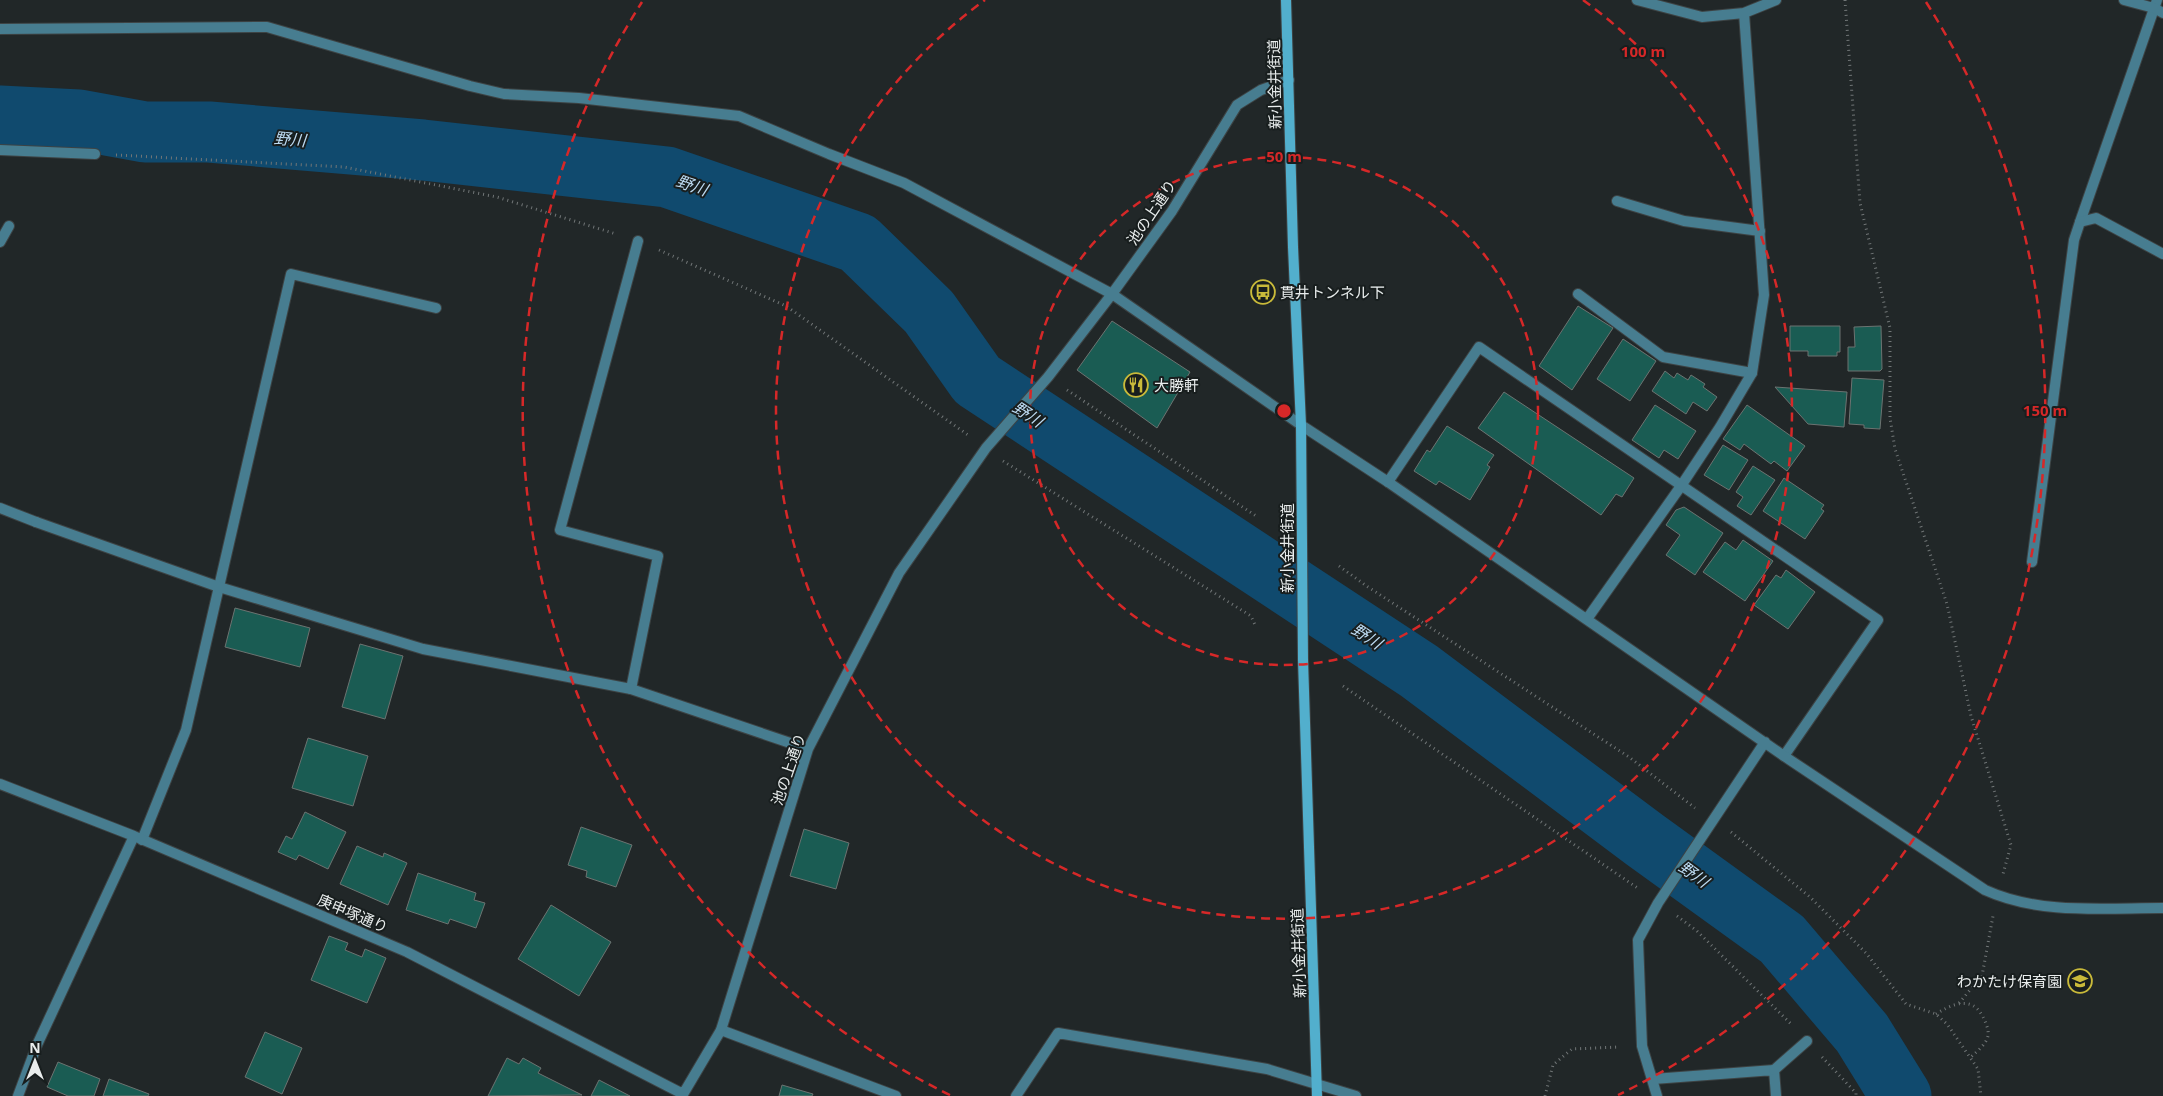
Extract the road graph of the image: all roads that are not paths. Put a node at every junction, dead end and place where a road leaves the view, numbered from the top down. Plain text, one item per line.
1 (1286, 0) edge
2 (1637, 0) edge
3 (1776, 0) edge
4 (2124, 0) edge
5 (1659, 3) edge
6 (2158, 7) edge
7 (1744, 13) junction
8 (0, 28) edge
9 (1288, 80) junction
10 (0, 150) edge
11 (95, 154) road end
12 (1617, 201) dead end
13 (2080, 222) junction
14 (8, 226) dead end
15 (1760, 231) junction
16 (638, 241) road end
17 (0, 242) edge
18 (2163, 254) edge
19 (1112, 294) junction
20 (1578, 294) dead end
21 (436, 308) dead end
22 (1752, 373) junction
23 (1301, 425) junction
24 (1388, 482) junction
25 (1681, 486) junction
26 (0, 508) edge
27 (2032, 562) dead end
28 (219, 587) junction
29 (1587, 619) junction
30 (631, 689) junction
31 (1765, 742) junction
32 (808, 749) junction
33 (1784, 756) junction
34 (0, 784) edge
35 (138, 838) junction
36 (2163, 908) edge
37 (721, 1030) junction
38 (1807, 1041) road end
39 (1774, 1070) junction
40 (1653, 1080) junction
41 (1317, 1083) junction
42 (683, 1095) edge
43 (18, 1096) edge
44 (896, 1096) edge
45 (1016, 1096) edge
46 (1317, 1096) edge
47 (1356, 1096) edge
48 (1657, 1096) edge
49 (1776, 1096) edge

1 - 9 main road, 新小金井街道
2 - 5 street
3 - 7 street
4 - 6 street
5 - 7 street
6 - 13 street
7 - 15 street
8 - 19 street
9 - 19 street, 池の上通り
9 - 23 main road, 新小金井街道
10 - 11 street
12 - 15 street
13 - 18 street
13 - 27 street
14 - 17 street
15 - 22 street
16 - 30 street
19 - 23 street
19 - 32 street, 池の上通り
20 - 22 street
21 - 28 street
22 - 25 street
23 - 24 street
23 - 41 main road, 新小金井街道
24 - 25 street
24 - 29 street
25 - 29 street
25 - 33 street
26 - 28 street
28 - 30 street
28 - 35 street
29 - 31 street
30 - 32 street
31 - 33 street
31 - 40 street
32 - 37 street, 池の上通り
33 - 36 street
34 - 35 street, 庚申塚通り
35 - 42 street, 庚申塚通り
35 - 43 street
37 - 42 street, 池の上通り
37 - 44 street
38 - 39 street
39 - 40 street
39 - 49 street
40 - 48 street
41 - 45 street
41 - 46 main road, 新小金井街道
41 - 47 street

